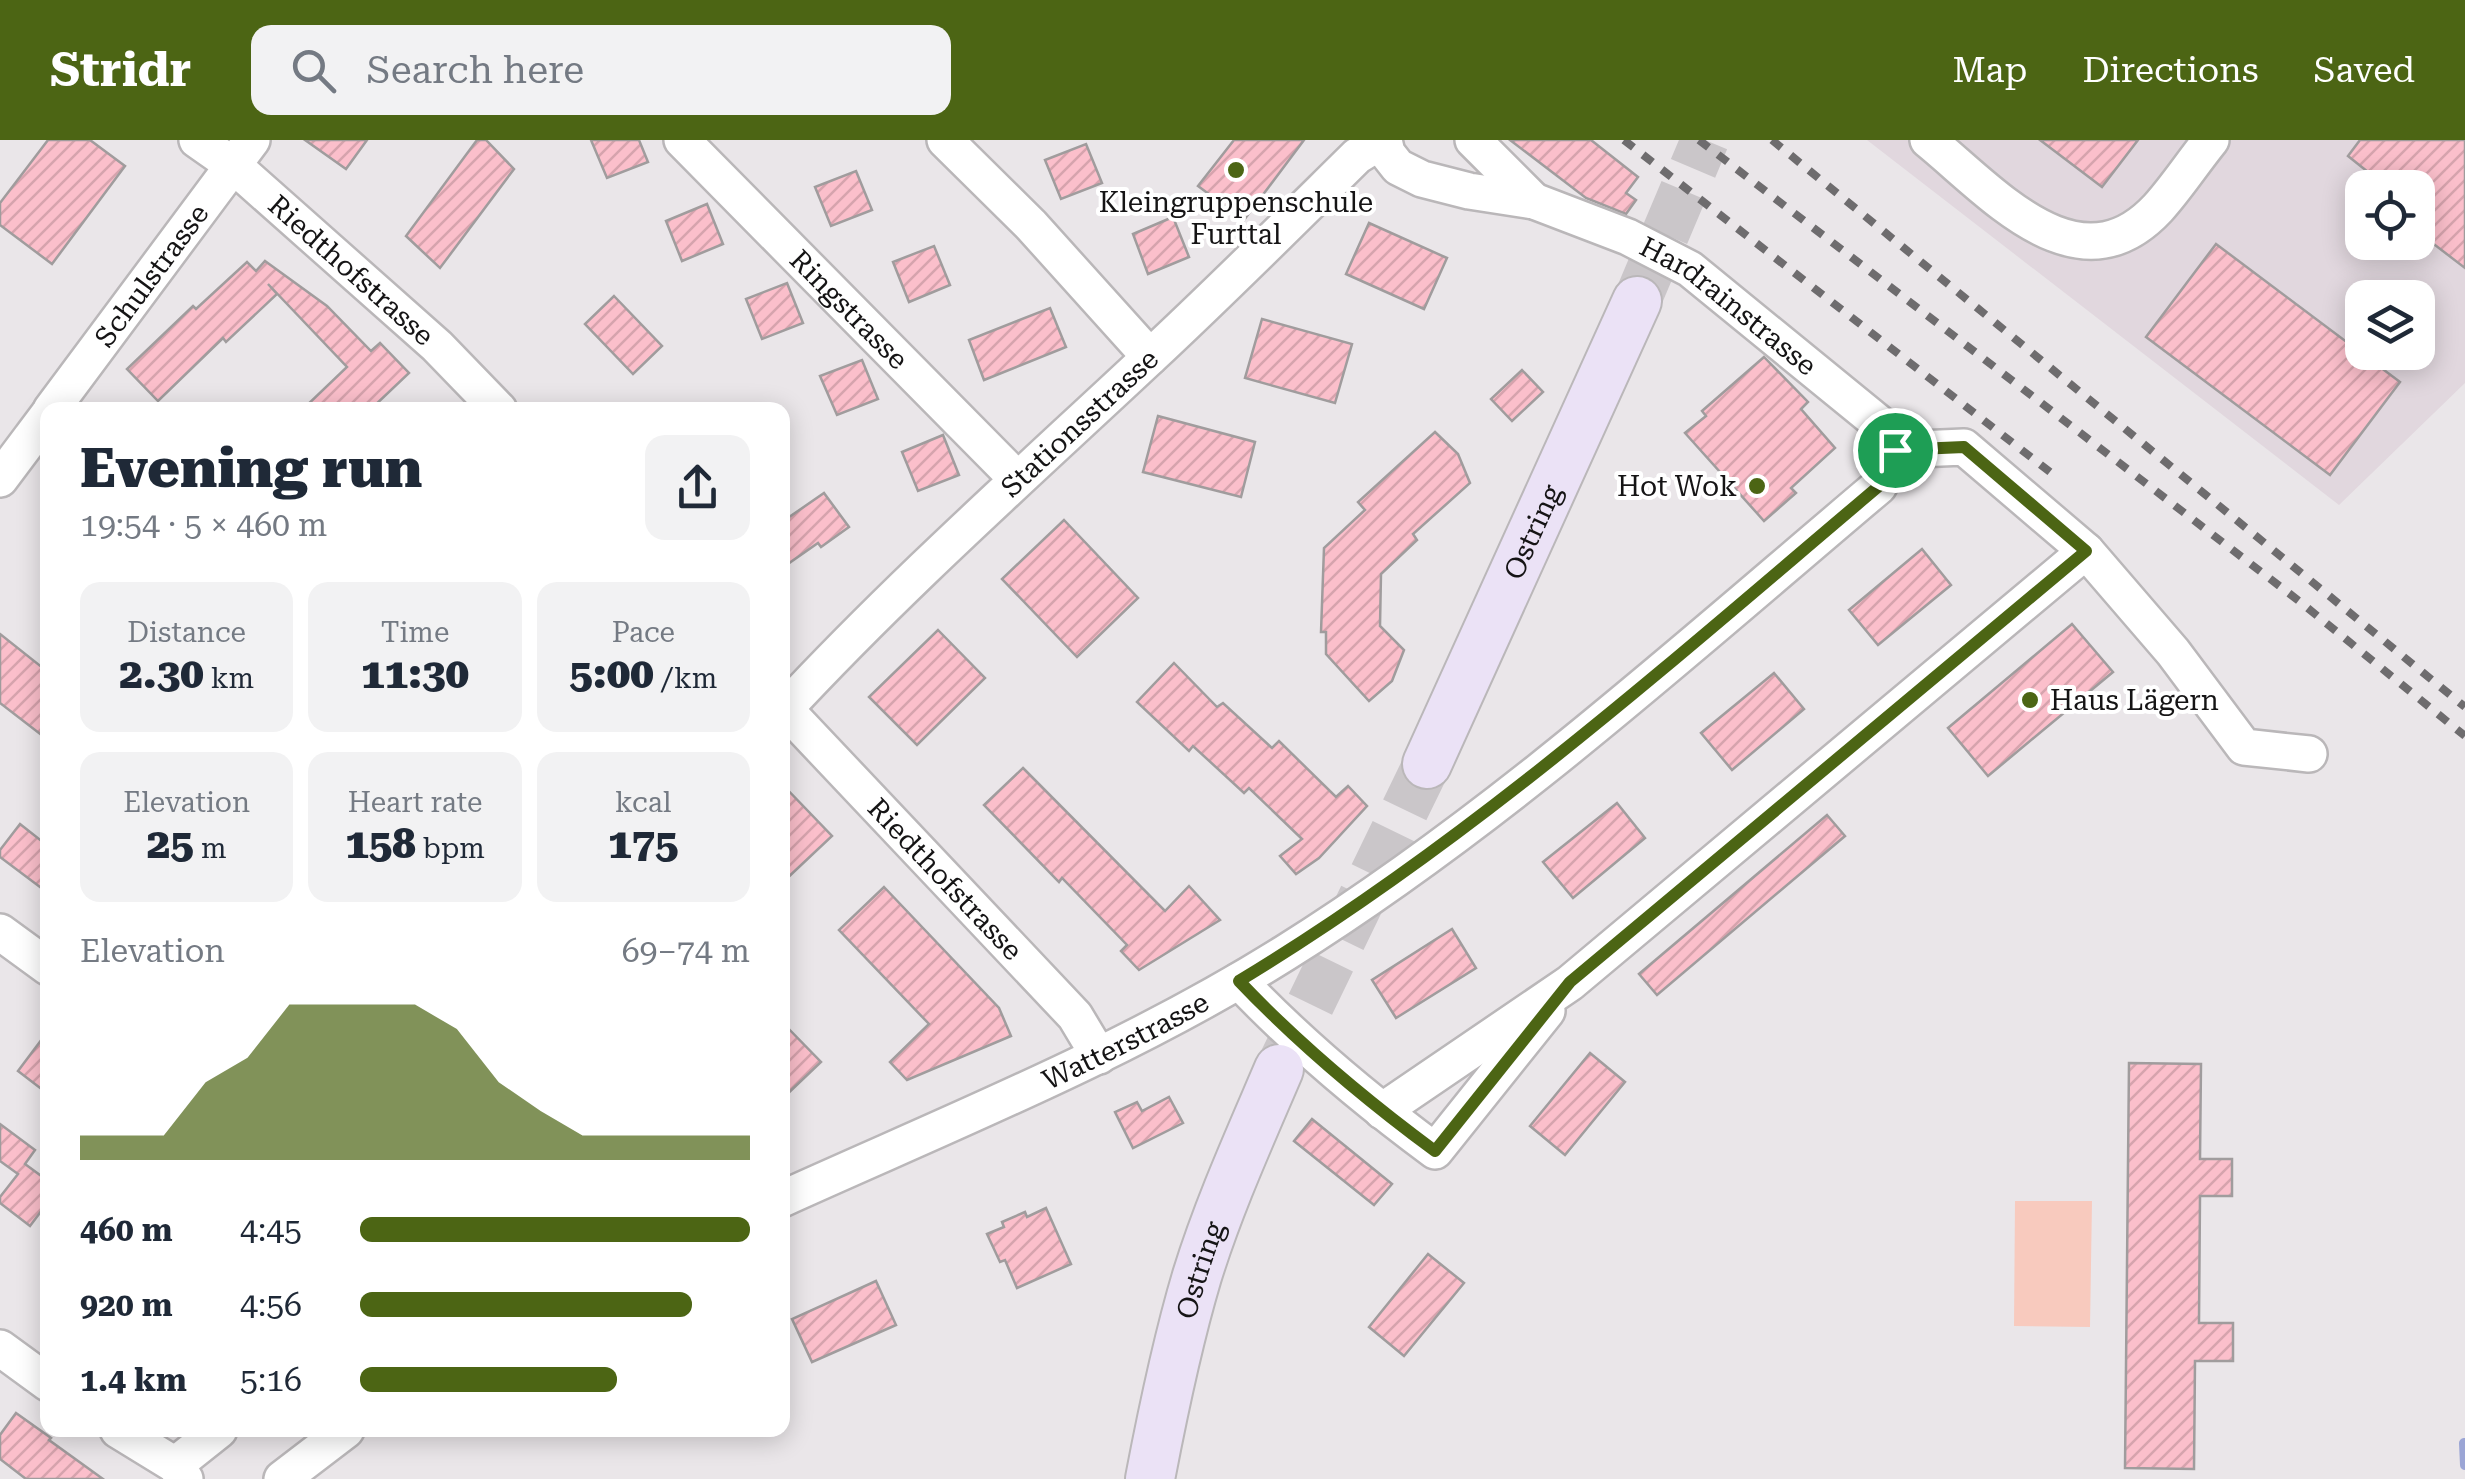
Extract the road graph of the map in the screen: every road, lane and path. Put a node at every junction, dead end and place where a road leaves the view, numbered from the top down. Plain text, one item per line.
1 (197, 140) edge
2 (682, 140) edge
3 (945, 140) edge
4 (1384, 140) edge
5 (1473, 140) edge
6 (1928, 140) edge
7 (2211, 140) edge
8 (243, 153) edge
9 (1534, 201) junction
10 (1636, 301) tunnel mouth
11 (1150, 357) junction
12 (58, 402) edge
13 (490, 402) edge
14 (40, 426) edge
15 (1895, 450) junction
16 (0, 479) edge
17 (1018, 479) junction
18 (2086, 551) junction
19 (790, 702) edge
20 (790, 716) edge
21 (2309, 754) dead end
22 (1427, 764) tunnel mouth
23 (0, 932) edge
24 (40, 961) edge
25 (1239, 981) junction
26 (1570, 982) junction
27 (1098, 1056) junction
28 (1279, 1068) tunnel mouth
29 (1382, 1111) junction
30 (790, 1195) edge
31 (0, 1348) edge
32 (40, 1377) edge
33 (128, 1437) edge
34 (212, 1437) edge
35 (337, 1437) edge
36 (180, 1472) edge
37 (282, 1479) edge
38 (1150, 1479) edge

1 - 8 street, Riedthofstrasse
2 - 17 street, Ringstrasse
3 - 11 street
4 - 9 street, Hardrainstrasse
4 - 11 street, Stationsstrasse
5 - 9 street, Hardrainstrasse
6 - 7 street
8 - 12 street, Schulstrasse
8 - 13 street, Riedthofstrasse
9 - 15 street, Hardrainstrasse
10 - 22 main road, Ostring
11 - 17 street, Stationsstrasse
14 - 16 street, Schulstrasse
15 - 18 street
15 - 25 street, Watterstrasse
17 - 19 street, Stationsstrasse
18 - 21 street
18 - 26 street
20 - 27 street, Riedthofstrasse
23 - 24 street
25 - 27 street, Watterstrasse
25 - 29 street
26 - 29 street
26 - 29 street
27 - 30 street, Watterstrasse
28 - 38 main road, Ostring
31 - 32 street
33 - 36 street
34 - 36 street
35 - 37 street

